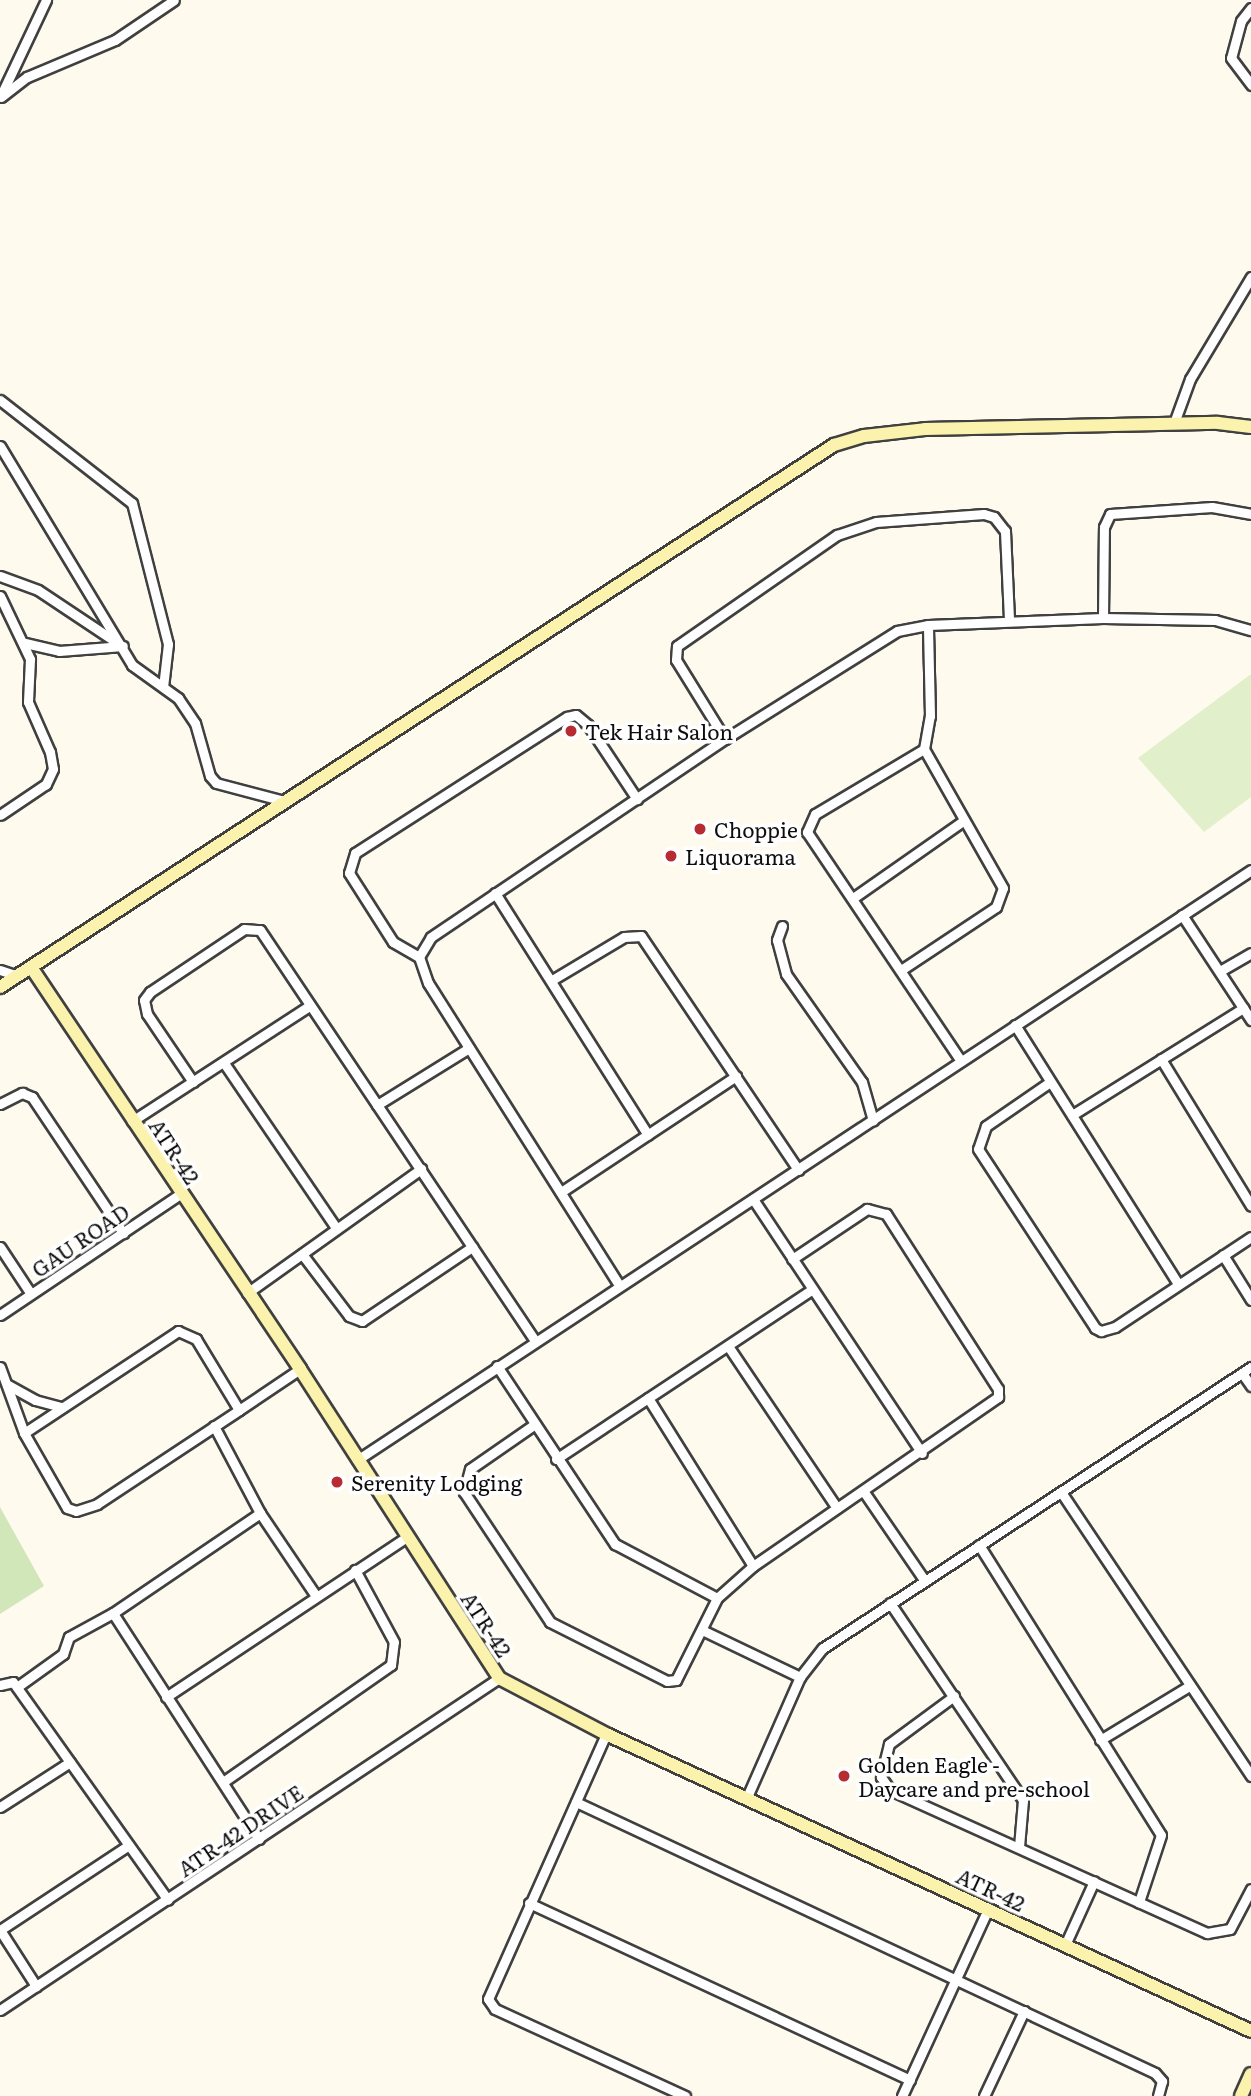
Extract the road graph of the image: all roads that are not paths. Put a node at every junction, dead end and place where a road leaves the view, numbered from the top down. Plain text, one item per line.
1 (46, 0) edge
2 (174, 0) edge
3 (1251, 8) edge
4 (1251, 85) edge
5 (0, 98) edge
6 (1251, 277) edge
7 (0, 400) edge
8 (1174, 423) junction
9 (1251, 428) edge
10 (0, 446) edge
11 (1251, 514) edge
12 (0, 576) edge
13 (0, 596) edge
14 (1102, 618) junction
15 (1009, 620) junction
16 (928, 625) junction
17 (1251, 630) edge
18 (25, 643) junction
19 (123, 646) junction
20 (163, 687) junction
21 (725, 739) junction
22 (924, 749) junction
23 (636, 799) junction
24 (284, 802) junction
25 (0, 815) edge
26 (963, 821) junction
27 (1251, 870) edge
28 (495, 892) junction
29 (853, 898) junction
30 (1182, 915) junction
31 (782, 926) dead end
32 (1251, 953) edge
33 (419, 957) junction
34 (31, 967) junction
35 (0, 970) edge
36 (901, 970) junction
37 (1220, 971) junction
38 (17, 976) junction
39 (552, 980) junction
40 (0, 987) edge
41 (309, 1006) junction
42 (1243, 1008) junction
43 (1251, 1020) edge
44 (1015, 1025) junction
45 (469, 1048) junction
46 (1161, 1059) junction
47 (961, 1061) junction
48 (224, 1063) junction
49 (736, 1076) junction
50 (193, 1082) junction
51 (1050, 1082) junction
52 (0, 1104) edge
53 (377, 1105) junction
54 (1072, 1115) junction
55 (873, 1120) junction
56 (132, 1121) junction
57 (648, 1135) junction
58 (421, 1169) junction
59 (798, 1170) junction
60 (561, 1192) junction
61 (180, 1194) junction
62 (753, 1199) junction
63 (1251, 1206) edge
64 (336, 1228) junction
65 (123, 1233) junction
66 (1251, 1237) edge
67 (0, 1247) edge
68 (472, 1247) junction
69 (302, 1254) junction
70 (1223, 1255) junction
71 (792, 1259) junction
72 (620, 1284) junction
73 (1178, 1284) junction
74 (811, 1290) junction
75 (247, 1293) junction
76 (31, 1294) junction
77 (1251, 1300) edge
78 (0, 1315) edge
79 (535, 1341) junction
80 (728, 1346) junction
81 (497, 1366) junction
82 (0, 1367) edge
83 (300, 1369) junction
84 (1247, 1370) edge
85 (8, 1385) junction
86 (1251, 1386) edge
87 (648, 1398) junction
88 (62, 1407) junction
89 (239, 1410) junction
90 (535, 1424) junction
91 (214, 1426) junction
92 (24, 1433) junction
93 (922, 1452) junction
94 (556, 1459) junction
95 (358, 1460) junction
96 (864, 1492) junction
97 (1061, 1492) junction
98 (837, 1508) junction
99 (260, 1513) junction
100 (407, 1537) junction
101 (979, 1545) junction
102 (753, 1566) junction
103 (355, 1570) junction
104 (925, 1581) junction
105 (316, 1597) junction
106 (717, 1598) junction
107 (890, 1603) junction
108 (113, 1613) junction
109 (702, 1630) junction
110 (800, 1677) junction
111 (499, 1678) junction
112 (0, 1685) edge
113 (1189, 1686) junction
114 (17, 1687) junction
115 (954, 1696) junction
116 (166, 1697) junction
117 (606, 1734) junction
118 (1100, 1740) junction
119 (70, 1762) junction
120 (1251, 1776) edge
121 (223, 1782) junction
122 (747, 1797) junction
123 (576, 1802) junction
124 (0, 1807) edge
125 (259, 1839) junction
126 (129, 1845) junction
127 (1019, 1847) junction
128 (1094, 1881) junction
129 (1251, 1889) edge
130 (168, 1900) junction
131 (1139, 1902) junction
132 (529, 1903) junction
133 (988, 1909) junction
134 (0, 1930) edge
135 (1065, 1945) junction
136 (955, 1980) junction
137 (36, 1986) junction
138 (0, 2010) edge
139 (1024, 2011) junction
140 (1251, 2031) edge
141 (1251, 2074) edge
142 (910, 2080) junction
143 (685, 2096) edge
144 (902, 2096) edge
145 (984, 2096) edge
146 (1158, 2096) edge
147 (1241, 2096) edge

1 - 5 street
2 - 5 street
3 - 4 street
6 - 8 street
7 - 20 street
8 - 9 street
8 - 24 street
10 - 19 street
11 - 14 street
12 - 19 street
13 - 18 street
14 - 15 street
14 - 17 street
15 - 16 street
15 - 21 street
16 - 21 street
16 - 22 street
18 - 19 street
18 - 25 street
19 - 20 street
20 - 24 street
21 - 23 street
22 - 26 street
22 - 29 street
23 - 28 street
23 - 33 street
24 - 34 street
26 - 29 street
26 - 36 street
27 - 30 street
28 - 33 street
28 - 39 street
29 - 36 street
30 - 37 street
30 - 44 street
31 - 55 street
32 - 37 street
33 - 45 street
34 - 38 street
34 - 56 street, ATR-42
35 - 38 street
36 - 47 street
37 - 42 street
38 - 40 street
39 - 49 street
39 - 57 street
41 - 48 street
41 - 50 street
41 - 53 street
42 - 43 street
42 - 46 street
44 - 47 street
44 - 51 street
45 - 53 street
45 - 60 street
46 - 54 street
46 - 63 street
47 - 55 street
48 - 50 street
48 - 64 street
49 - 57 street
49 - 59 street
50 - 56 street
51 - 54 street
51 - 73 street
52 - 65 street
53 - 58 street
54 - 73 street
55 - 59 street
56 - 61 street, ATR-42
57 - 60 street
58 - 64 street
58 - 68 street
59 - 62 street
60 - 72 street
61 - 65 street, GAU ROAD
61 - 75 street, ATR-42
62 - 71 street
62 - 72 street
64 - 69 street
65 - 76 street, GAU ROAD
66 - 70 street
67 - 76 street
68 - 69 street
68 - 79 street
69 - 75 street
70 - 73 street
70 - 77 street
71 - 74 street
71 - 93 street
72 - 79 street
74 - 80 street
74 - 93 street
75 - 83 street, ATR-42
76 - 78 street, GAU ROAD
79 - 81 street
80 - 87 street
80 - 98 street
81 - 90 street
81 - 95 street
82 - 85 street
83 - 89 street
83 - 95 street, ATR-42
84 - 86 street
84 - 97 street
85 - 88 street
85 - 92 street
87 - 94 street
87 - 102 street
88 - 89 street
88 - 92 street
89 - 91 street
90 - 94 street
90 - 109 street
91 - 92 street
91 - 99 street
93 - 96 street
94 - 106 street
95 - 100 street, ATR-42
96 - 98 street
96 - 104 street
97 - 101 street
97 - 113 street
98 - 102 street
99 - 105 street
99 - 108 street
100 - 103 street
100 - 111 street, ATR-42
101 - 104 street
101 - 118 street
102 - 106 street
103 - 105 street
103 - 121 street
104 - 107 street
105 - 116 street
106 - 109 street
107 - 110 street
107 - 115 street
108 - 114 street
108 - 116 street
109 - 110 street
110 - 122 street
111 - 117 street, ATR-42
111 - 125 street, ATR-42 DRIVE
112 - 114 street
113 - 118 street
113 - 120 street
114 - 119 street
115 - 127 street
115 - 127 street
116 - 121 street
117 - 122 street, ATR-42
117 - 123 street
118 - 131 street
119 - 124 street
119 - 126 street
121 - 125 street
122 - 133 street, ATR-42
123 - 132 street
123 - 136 street
125 - 130 street, ATR-42 DRIVE
126 - 130 street
126 - 134 street
127 - 128 street
128 - 131 street
128 - 135 street
129 - 131 street
130 - 137 street, ATR-42 DRIVE
132 - 142 street
132 - 143 street
133 - 135 street, ATR-42
133 - 136 street
134 - 137 street
135 - 140 street, ATR-42
136 - 139 street
136 - 142 street
137 - 138 street, ATR-42 DRIVE
139 - 145 street
139 - 146 street
141 - 147 street
142 - 144 street

